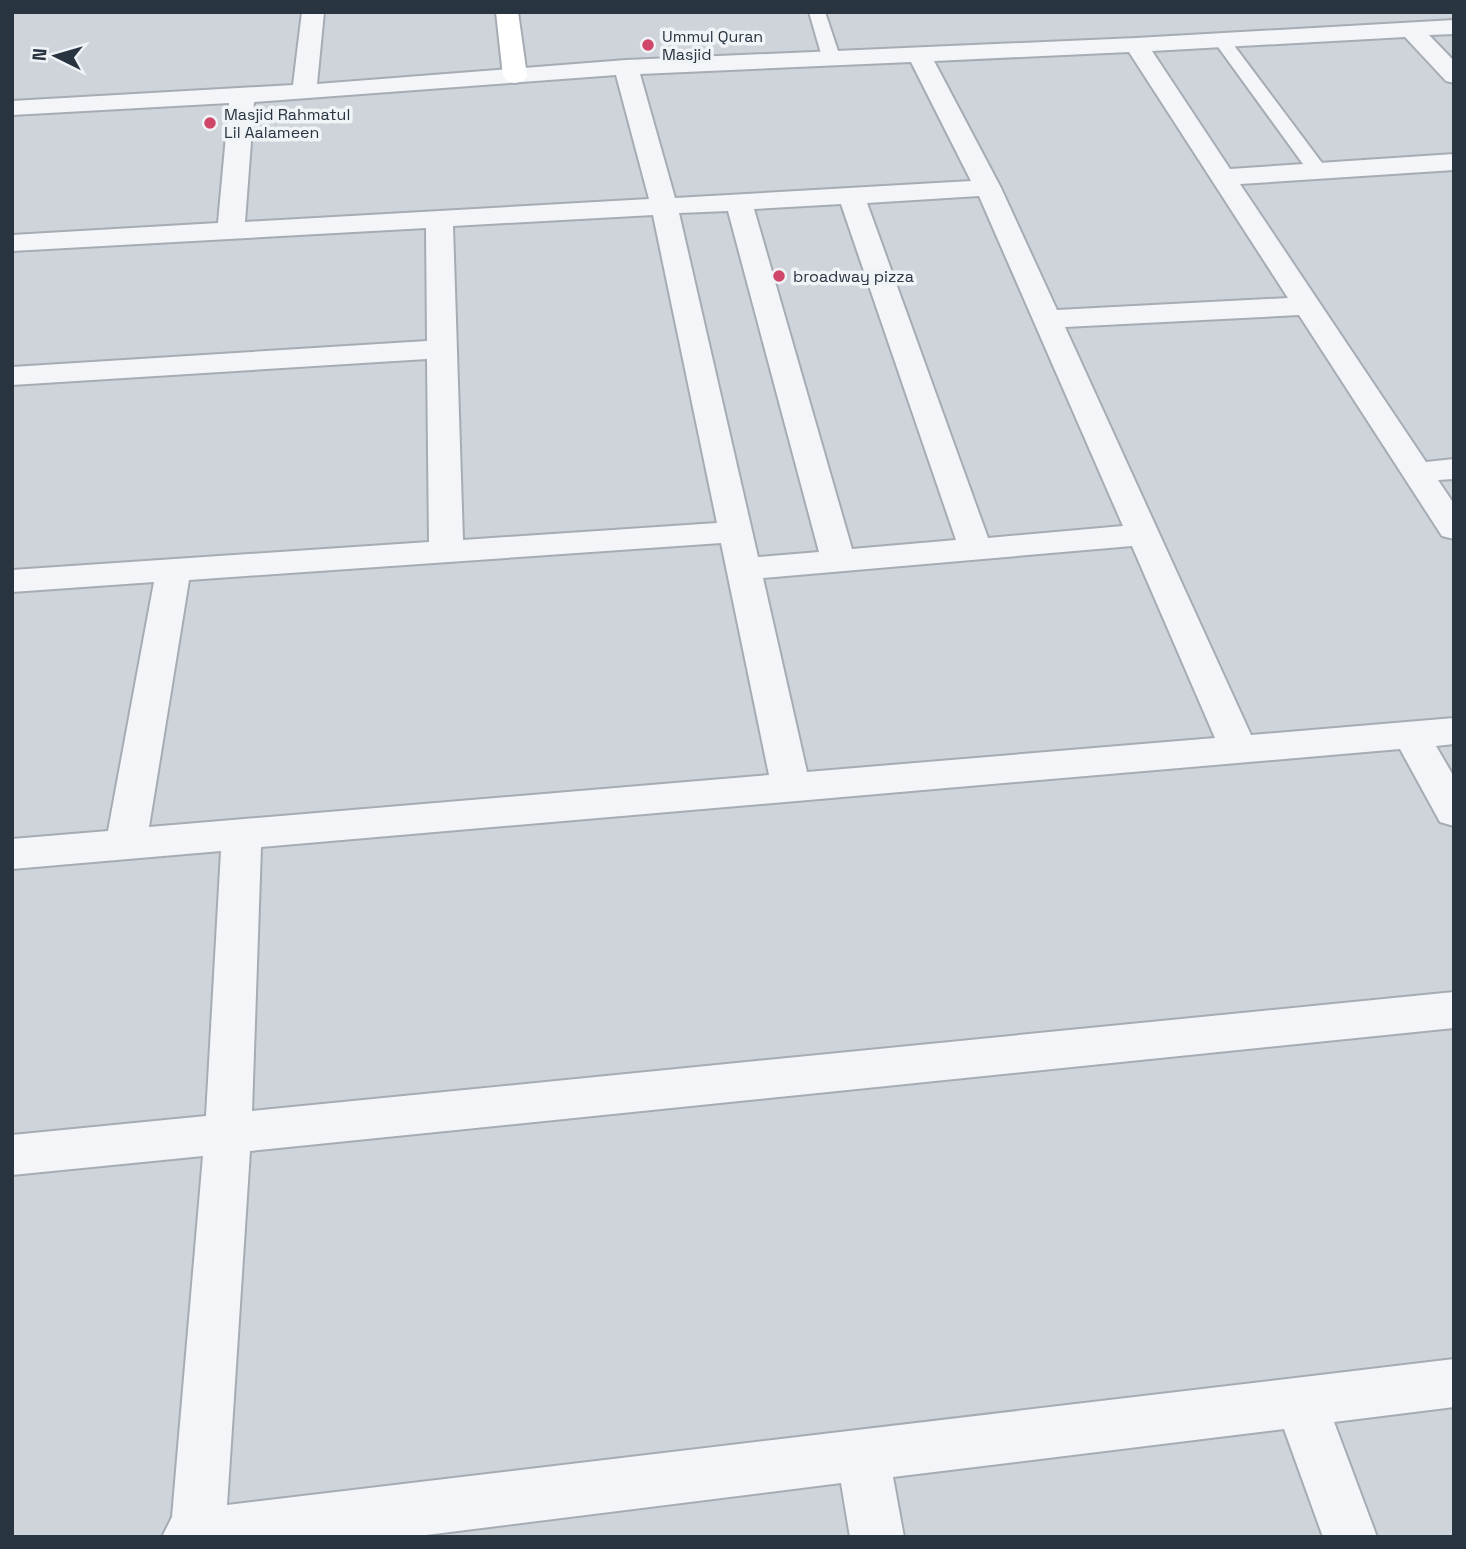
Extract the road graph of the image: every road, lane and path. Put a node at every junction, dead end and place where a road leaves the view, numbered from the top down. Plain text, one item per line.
1 (313, 12) edge
2 (507, 12) edge
3 (817, 12) edge
4 (1454, 27) edge
5 (1411, 29) junction
6 (1221, 40) junction
7 (1136, 45) junction
8 (918, 53) junction
9 (831, 57) junction
10 (626, 67) junction
11 (514, 76) junction
12 (1454, 76) edge
13 (304, 92) junction
14 (242, 95) junction
15 (12, 108) edge
16 (1450, 167) edge
17 (1318, 171) junction
18 (1222, 177) junction
19 (988, 188) junction
20 (851, 196) junction
21 (738, 202) junction
22 (664, 206) junction
23 (439, 219) junction
24 (231, 231) junction
25 (12, 243) edge
26 (1308, 306) junction
27 (1047, 319) junction
28 (442, 349) junction
29 (12, 376) edge
30 (1454, 469) edge
31 (1416, 472) junction
32 (1454, 529) edge
33 (735, 532) junction
34 (1143, 535) junction
35 (976, 550) junction
36 (446, 552) junction
37 (838, 561) junction
38 (744, 569) junction
39 (173, 570) junction
40 (12, 581) edge
41 (1454, 731) edge
42 (1411, 734) junction
43 (1238, 749) junction
44 (791, 787) junction
45 (1454, 812) edge
46 (243, 834) junction
47 (126, 844) junction
48 (12, 854) edge
49 (1454, 1010) edge
50 (228, 1133) junction
51 (12, 1155) edge
52 (1454, 1383) edge
53 (1300, 1402) junction
54 (862, 1454) junction
55 (389, 1524) edge
56 (193, 1536) edge
57 (877, 1537) edge
58 (1350, 1537) edge

1 - 13 street
2 - 11 street
3 - 9 lane
4 - 5 street
5 - 6 street
5 - 12 street
6 - 7 street
6 - 17 lane
7 - 8 street
7 - 18 street
8 - 9 street
8 - 19 street
9 - 10 street
10 - 11 street
10 - 22 street
11 - 13 street
13 - 14 street
14 - 15 street
14 - 24 street
16 - 17 street
17 - 18 street
18 - 26 street
19 - 20 street
19 - 27 street
20 - 21 street
20 - 35 street
21 - 22 street
21 - 37 street
22 - 23 street
22 - 33 street
23 - 24 street
23 - 28 street
24 - 25 street
26 - 27 street
26 - 31 street
27 - 34 street
28 - 29 street
28 - 36 street
30 - 31 street
31 - 32 street
33 - 36 street
33 - 38 street
34 - 35 street
34 - 43 street
35 - 37 street
36 - 39 street
37 - 38 street
38 - 44 street
39 - 40 street
39 - 47 street
41 - 42 street
42 - 43 street
42 - 45 street
43 - 44 street
44 - 46 street
46 - 47 street
46 - 50 street
47 - 48 street
49 - 50 street
50 - 51 street
50 - 56 street
52 - 53 street
53 - 54 street
53 - 58 street
54 - 55 street
54 - 57 street
55 - 56 street

